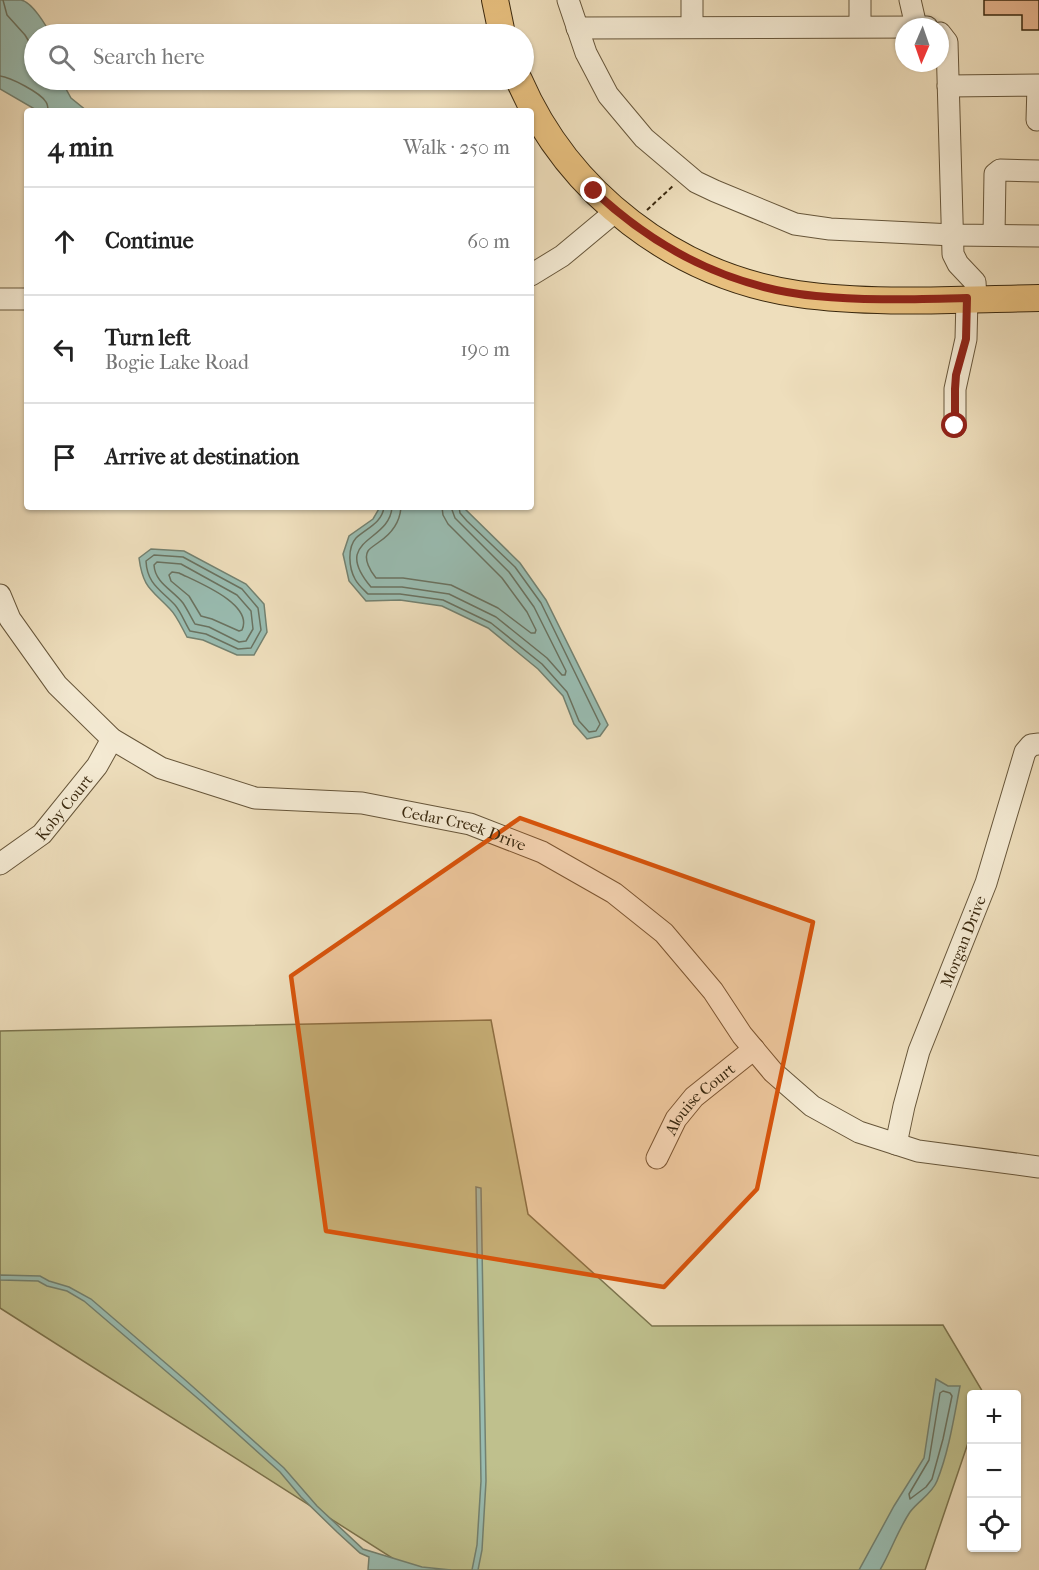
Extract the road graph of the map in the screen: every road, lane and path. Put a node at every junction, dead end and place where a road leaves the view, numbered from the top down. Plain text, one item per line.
1 (495, 0) edge
2 (568, 0) edge
3 (692, 0) edge
4 (860, 0) edge
5 (910, 0) edge
6 (918, 18) edge
7 (500, 24) edge
8 (860, 26) junction
9 (895, 26) edge
10 (692, 27) junction
11 (577, 28) junction
12 (948, 72) edge
13 (948, 86) junction
14 (524, 90) edge
15 (533, 108) edge
16 (534, 109) edge
17 (1038, 120) edge
18 (1039, 171) edge
19 (686, 174) junction
20 (624, 218) junction
21 (953, 235) junction
22 (994, 235) junction
23 (1039, 236) edge
24 (534, 273) edge
25 (971, 298) junction
26 (1039, 298) edge
27 (0, 299) edge
28 (24, 299) edge
29 (955, 426) dead end
30 (0, 595) edge
31 (112, 739) junction
32 (1039, 744) edge
33 (0, 864) edge
34 (754, 1049) junction
35 (896, 1144) junction
36 (657, 1158) dead end
37 (1039, 1167) edge

1 - 7 main road
2 - 11 street
3 - 10 street
4 - 8 street
5 - 6 street
8 - 9 street
8 - 10 street
10 - 11 street
11 - 19 street
12 - 13 street
13 - 17 street
13 - 21 street
14 - 15 main road
16 - 20 main road
18 - 22 street
19 - 20 path
19 - 21 street
20 - 24 street
20 - 25 main road
21 - 22 street
21 - 25 street
22 - 23 street
25 - 26 main road
25 - 29 street
27 - 28 street
30 - 31 street, Cedar Creek Drive
31 - 33 street, Koby Court
31 - 34 street, Cedar Creek Drive
32 - 35 street, Morgan Drive
34 - 35 street, Cedar Creek Drive
34 - 36 street, Alouise Court
35 - 37 street, Cedar Creek Drive

